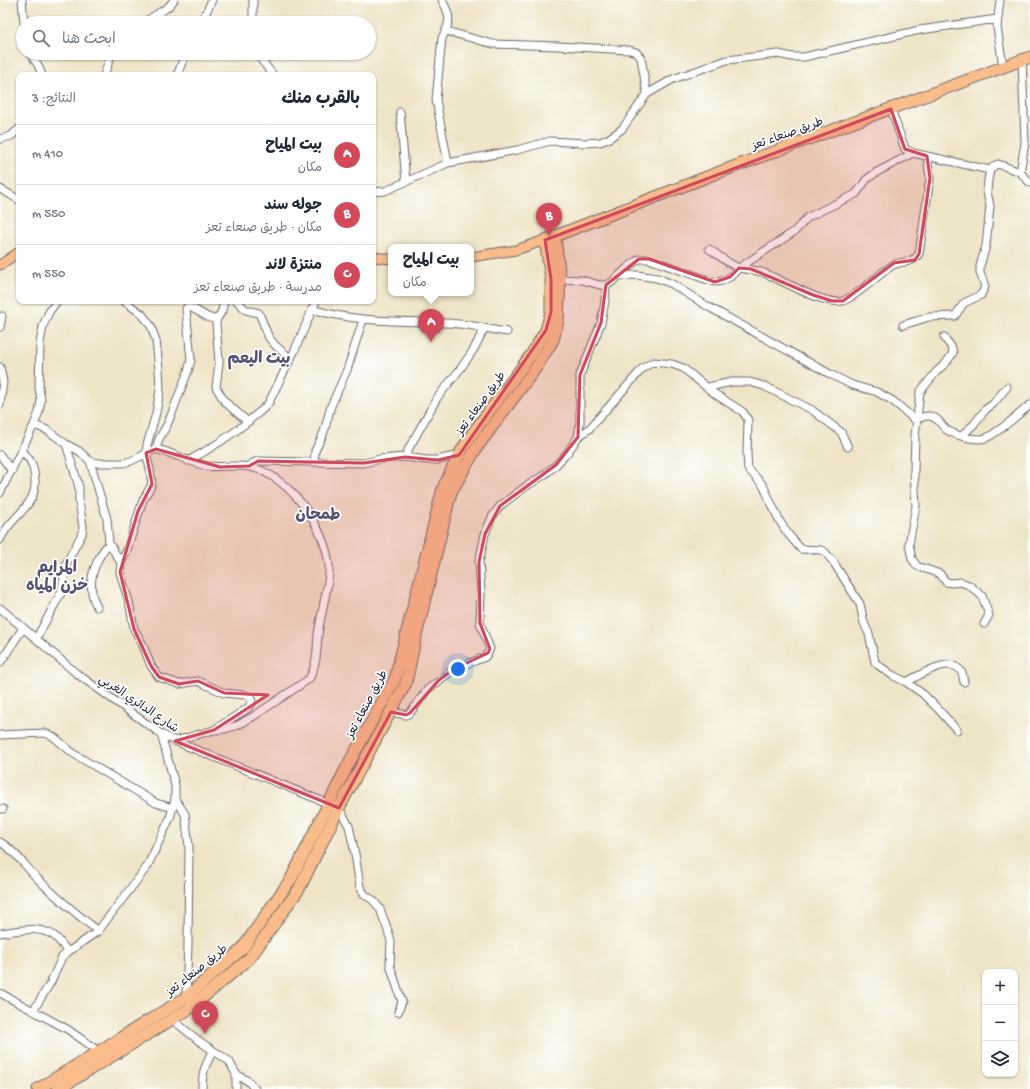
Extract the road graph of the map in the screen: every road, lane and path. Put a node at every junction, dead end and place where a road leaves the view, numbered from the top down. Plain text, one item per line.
1 (22, 0) edge
2 (174, 0) edge
3 (212, 0) edge
4 (253, 0) edge
5 (442, 0) edge
6 (1000, 0) edge
7 (23, 16) edge
8 (154, 16) edge
9 (204, 16) edge
10 (253, 16) edge
11 (997, 19) junction
12 (446, 31) junction
13 (1026, 58) edge
14 (35, 60) edge
15 (109, 60) edge
16 (183, 60) edge
17 (261, 60) edge
18 (1003, 66) junction
19 (41, 72) edge
20 (105, 72) edge
21 (178, 72) edge
22 (271, 72) edge
23 (647, 94) junction
24 (891, 109) junction
25 (400, 112) dead end
26 (16, 131) edge
27 (0, 139) edge
28 (912, 154) junction
29 (927, 156) junction
30 (448, 164) junction
31 (990, 170) junction
32 (1020, 172) junction
33 (406, 182) junction
34 (1030, 183) edge
35 (0, 189) edge
36 (376, 192) edge
37 (16, 198) edge
38 (550, 238) junction
39 (709, 249) dead end
40 (16, 254) edge
41 (376, 257) edge
42 (474, 257) edge
43 (388, 259) edge
44 (0, 265) edge
45 (739, 268) junction
46 (619, 276) junction
47 (560, 279) junction
48 (606, 285) junction
49 (55, 304) edge
50 (128, 304) edge
51 (223, 304) edge
52 (240, 304) edge
53 (314, 304) edge
54 (312, 309) junction
55 (2, 316) dead end
56 (217, 319) junction
57 (363, 320) junction
58 (903, 325) dead end
59 (0, 327) edge
60 (484, 329) junction
61 (507, 332) dead end
62 (944, 337) dead end
63 (290, 358) junction
64 (0, 367) edge
65 (708, 387) junction
66 (1007, 387) dead end
67 (0, 404) edge
68 (1030, 404) edge
69 (917, 419) junction
70 (248, 422) junction
71 (34, 425) junction
72 (962, 436) junction
73 (578, 437) junction
74 (66, 444) junction
75 (848, 447) dead end
76 (156, 448) junction
77 (21, 451) junction
78 (146, 453) junction
79 (0, 455) edge
80 (405, 457) junction
81 (463, 458) junction
82 (188, 460) junction
83 (90, 461) junction
84 (314, 462) junction
85 (249, 466) junction
86 (12, 471) junction
87 (0, 494) edge
88 (0, 540) edge
89 (109, 543) junction
90 (121, 563) junction
91 (97, 607) dead end
92 (0, 608) edge
93 (984, 624) dead end
94 (23, 628) junction
95 (36, 639) junction
96 (1, 659) edge
97 (906, 682) junction
98 (964, 682) dead end
99 (391, 712) junction
100 (214, 730) junction
101 (957, 730) dead end
102 (161, 734) junction
103 (0, 735) edge
104 (175, 740) junction
105 (175, 799) junction
106 (334, 806) junction
107 (172, 808) junction
108 (0, 842) edge
109 (98, 931) junction
110 (0, 933) edge
111 (68, 952) junction
112 (0, 993) edge
113 (185, 998) junction
114 (189, 1010) junction
115 (33, 1011) junction
116 (398, 1012) dead end
117 (173, 1020) junction
118 (213, 1051) junction
119 (103, 1056) junction
120 (236, 1074) junction
121 (38, 1089) edge
122 (58, 1089) edge
123 (202, 1089) edge
124 (236, 1089) edge
125 (255, 1089) edge

1 - 7 street
2 - 8 street
3 - 9 street
4 - 10 street
5 - 12 street
6 - 11 street
11 - 18 street
11 - 23 street
12 - 23 street
12 - 30 street
13 - 18 highway, طريق صنعاء تعز
13 - 32 street
14 - 19 street
15 - 20 street
16 - 21 street
17 - 22 street
18 - 24 highway, طريق صنعاء تعز
23 - 30 street
24 - 28 street
24 - 38 highway, طريق صنعاء تعز
25 - 33 street
26 - 27 street
28 - 29 street
28 - 45 street
29 - 31 street
29 - 45 street
30 - 33 street
31 - 32 street
31 - 58 street
32 - 34 street
33 - 36 street
35 - 37 street
38 - 42 main road
38 - 47 highway, طريق صنعاء تعز
38 - 81 highway, طريق صنعاء تعز
39 - 45 street
40 - 44 main road
41 - 43 main road
45 - 46 street
46 - 48 street
46 - 69 street
47 - 48 street
47 - 81 highway, طريق صنعاء تعز
48 - 73 street
49 - 71 street
50 - 78 street
51 - 56 street
52 - 63 street
53 - 54 street
54 - 57 street
54 - 63 street
55 - 59 street
56 - 70 street
56 - 76 street
57 - 60 street
57 - 84 street
60 - 61 street
60 - 80 street
62 - 69 street
63 - 70 street
64 - 67 street
65 - 73 street
65 - 75 street
65 - 97 street
66 - 72 street
68 - 72 street
69 - 72 street
69 - 93 street
70 - 82 street
71 - 74 street
71 - 77 street
73 - 99 street
74 - 83 street
74 - 95 street
76 - 78 street
76 - 82 street
77 - 86 street
77 - 88 street
78 - 83 street
78 - 90 street
79 - 86 street
80 - 81 street
80 - 84 street
81 - 99 highway, طريق صنعاء تعز
81 - 106 highway, طريق صنعاء تعز
82 - 85 street
83 - 89 street
84 - 85 street
85 - 100 street
86 - 87 street
89 - 90 street
89 - 91 street
90 - 100 street
92 - 94 street, شارع الدائري الغربي
94 - 95 street, شارع الدائري الغربي
94 - 96 street
95 - 102 street, شارع الدائري الغربي
97 - 98 street
97 - 101 street
99 - 106 highway, طريق صنعاء تعز
100 - 104 street
102 - 104 street, شارع الدائري الغربي
102 - 105 street
103 - 107 street
104 - 106 street, شارع الدائري الغربي
105 - 107 street
105 - 113 street
106 - 113 highway, طريق صنعاء تعز
106 - 114 highway, طريق صنعاء تعز
106 - 116 street
107 - 109 street
108 - 109 street
109 - 111 street
110 - 111 street
111 - 115 street
112 - 115 street
113 - 114 street
113 - 119 highway, طريق صنعاء تعز
114 - 117 highway, طريق صنعاء تعز
115 - 119 street
117 - 118 street
117 - 119 highway, طريق صنعاء تعز
118 - 120 street
118 - 123 street
119 - 121 highway, طريق صنعاء تعز
119 - 122 highway, طريق صنعاء تعز
120 - 124 street
120 - 125 street

